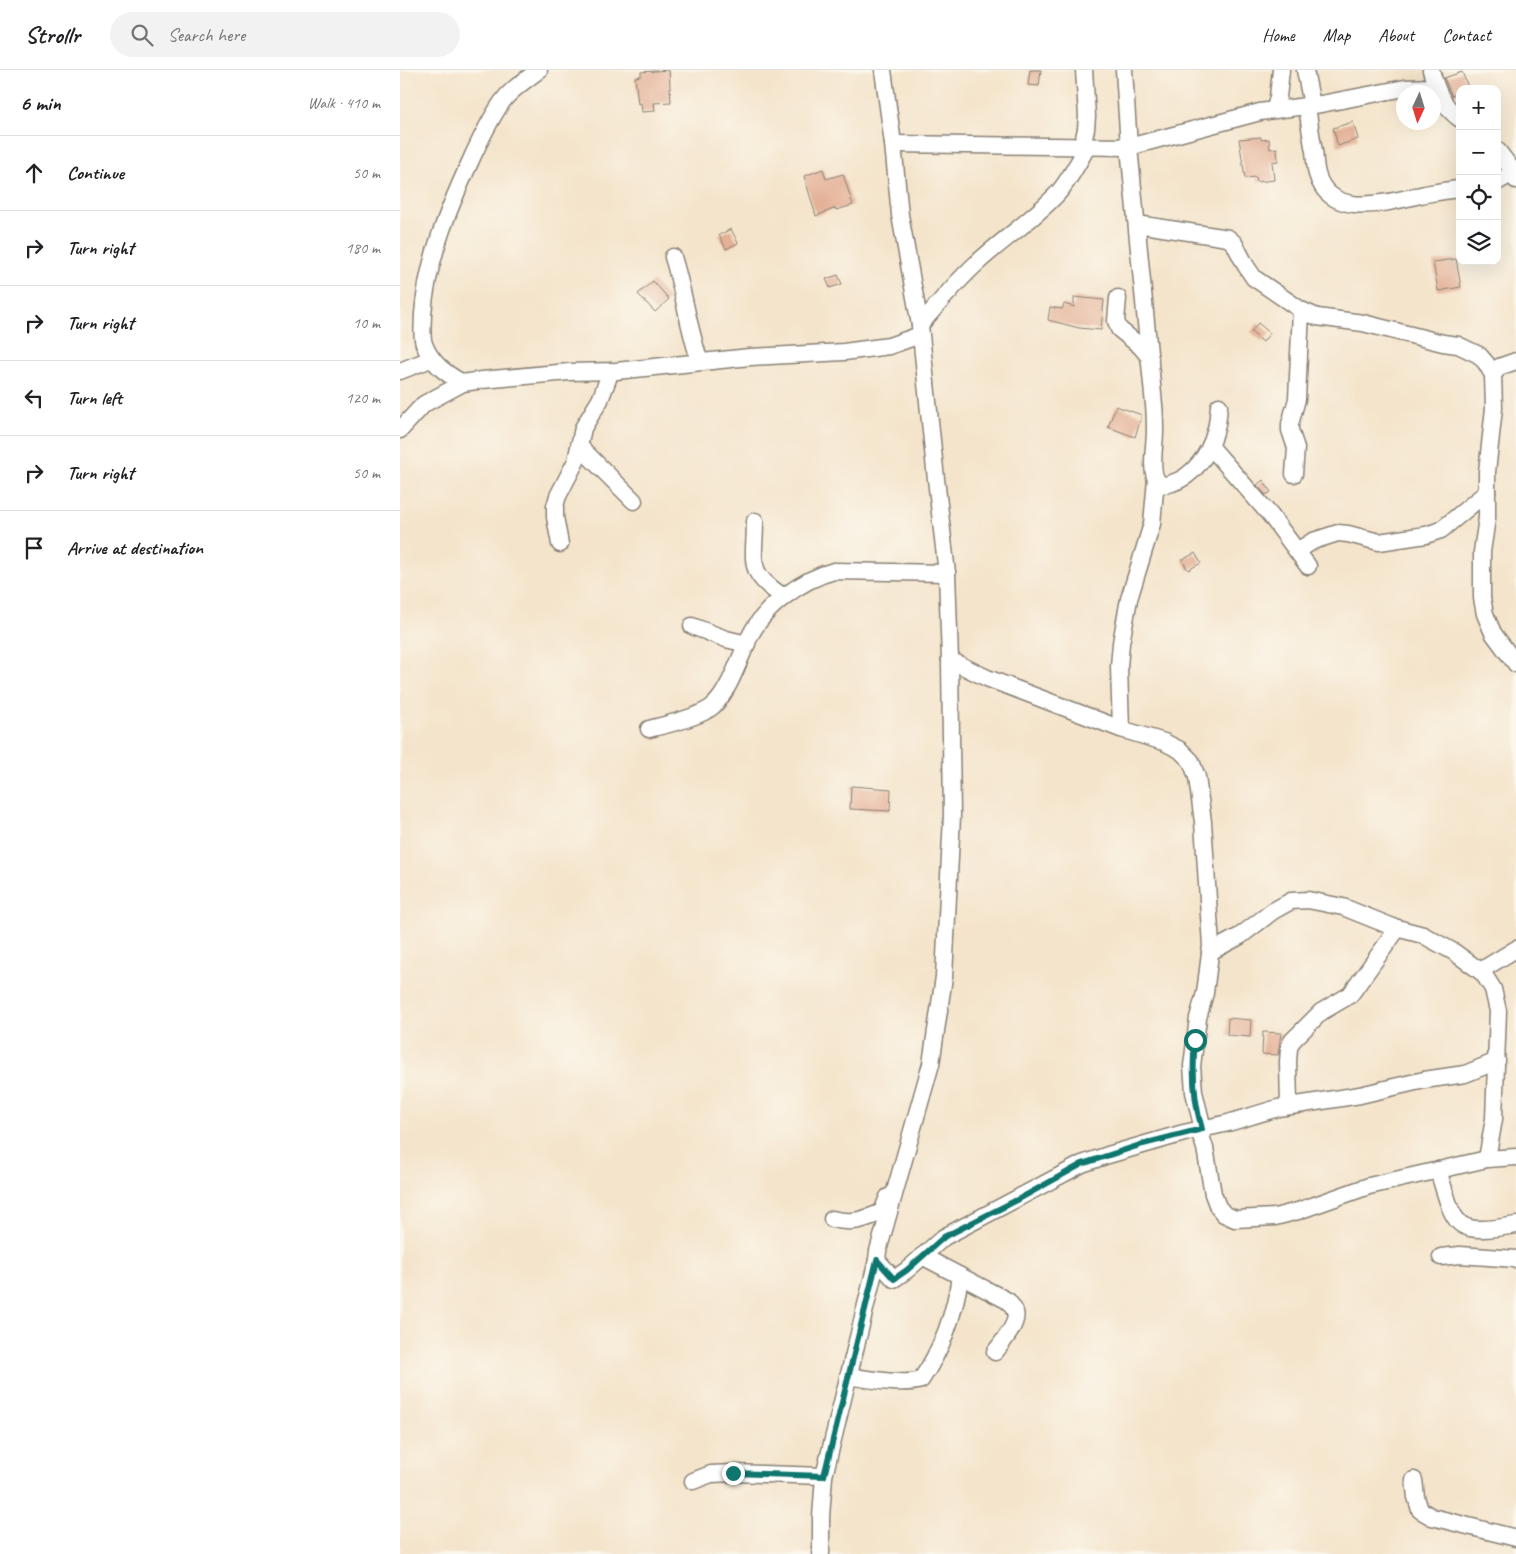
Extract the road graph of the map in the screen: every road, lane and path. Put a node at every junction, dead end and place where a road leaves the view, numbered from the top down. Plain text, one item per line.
1 (539, 70) edge
2 (883, 70) edge
3 (1084, 70) edge
4 (1124, 70) edge
5 (1281, 70) edge
6 (1305, 70) edge
7 (1435, 75) edge
8 (1310, 105) junction
9 (1275, 109) junction
10 (1456, 115) edge
11 (893, 144) junction
12 (1084, 147) junction
13 (1129, 147) junction
14 (1501, 156) edge
15 (1515, 176) edge
16 (1501, 181) edge
17 (1456, 189) edge
18 (1137, 224) junction
19 (673, 257) dead end
20 (1118, 298) dead end
21 (1301, 310) junction
22 (920, 330) junction
23 (1150, 358) junction
24 (431, 359) junction
25 (1516, 361) edge
26 (700, 362) junction
27 (400, 371) edge
28 (611, 371) junction
29 (1493, 376) junction
30 (463, 384) junction
31 (1219, 406) dead end
32 (400, 430) edge
33 (579, 446) junction
34 (1210, 446) junction
35 (1294, 474) dead end
36 (1156, 479) junction
37 (1487, 492) junction
38 (634, 501) dead end
39 (755, 521) dead end
40 (560, 544) dead end
41 (1297, 551) junction
42 (1308, 566) dead end
43 (947, 573) junction
44 (784, 597) junction
45 (692, 626) dead end
46 (747, 644) junction
47 (950, 660) junction
48 (1516, 664) edge
49 (1121, 729) junction
50 (648, 730) dead end
51 (1398, 928) junction
52 (1516, 949) edge
53 (1210, 952) junction
54 (1480, 971) junction
55 (1497, 1061) junction
56 (1289, 1106) junction
57 (1201, 1129) junction
58 (1516, 1157) edge
59 (1487, 1159) junction
60 (1438, 1170) junction
61 (898, 1177) junction
62 (832, 1219) dead end
63 (1516, 1226) edge
64 (922, 1256) junction
65 (1441, 1257) dead end
66 (1516, 1259) edge
67 (877, 1260) junction
68 (960, 1276) junction
69 (996, 1352) dead end
70 (848, 1376) junction
71 (824, 1476) junction
72 (1414, 1480) dead end
73 (693, 1481) dead end
74 (1516, 1538) edge
75 (821, 1554) edge

1 - 24 street
2 - 11 street
3 - 12 street
4 - 13 street
5 - 9 street
6 - 8 street
7 - 8 street
7 - 10 street
8 - 9 street
8 - 17 street
9 - 13 street
11 - 12 street
11 - 22 street
12 - 13 street
12 - 22 street
13 - 18 street
14 - 15 street
15 - 16 street
18 - 21 street
18 - 23 street
19 - 26 street
20 - 23 street
21 - 29 street
21 - 35 street
22 - 26 street
22 - 43 street
23 - 36 street
24 - 27 street
24 - 30 street
25 - 29 street
26 - 28 street
28 - 30 street
28 - 33 street
29 - 37 street
30 - 32 street
31 - 34 street
33 - 38 street
33 - 40 street
34 - 36 street
34 - 41 street
36 - 49 street
37 - 41 street
37 - 48 street
39 - 44 street
41 - 42 street
43 - 44 street
43 - 47 street
44 - 46 street
45 - 46 street
46 - 50 street
47 - 49 street
47 - 61 street
49 - 53 street
51 - 53 street
51 - 54 street
51 - 56 street
52 - 54 street
53 - 57 street
54 - 55 street
55 - 56 street
55 - 59 street
56 - 57 street
57 - 60 street
57 - 64 street
58 - 59 street
59 - 60 street
60 - 63 street
61 - 62 street
61 - 67 street
64 - 67 street
64 - 68 street
65 - 66 street
67 - 70 street
68 - 69 street
68 - 70 street
70 - 71 street
71 - 73 street
71 - 75 street
72 - 74 street

